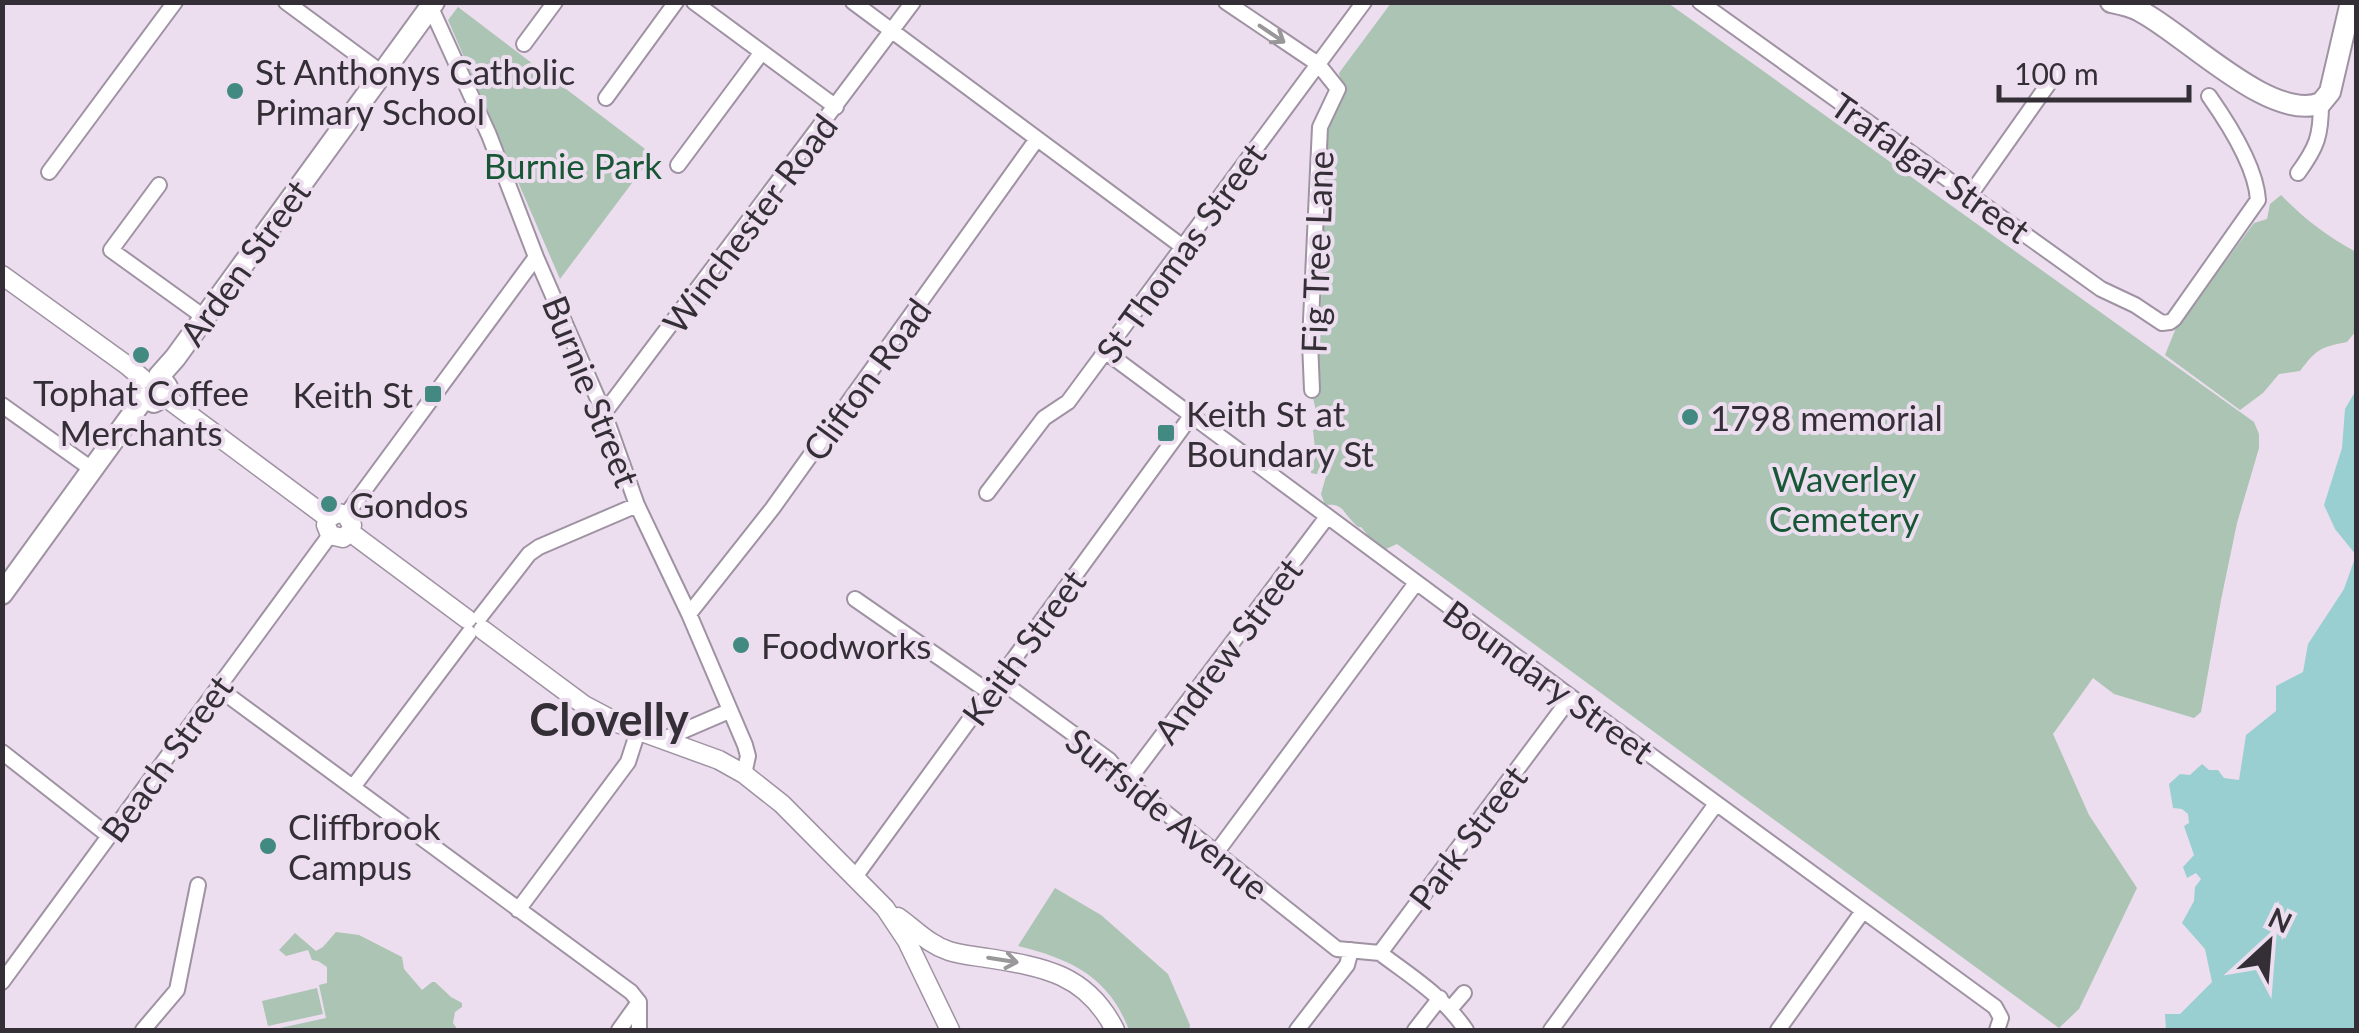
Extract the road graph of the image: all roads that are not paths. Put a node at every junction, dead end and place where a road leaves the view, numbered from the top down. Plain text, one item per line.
1 (175, 2) edge
2 (286, 2) edge
3 (554, 2) edge
4 (676, 2) edge
5 (694, 2) edge
6 (852, 2) edge
7 (914, 2) edge
8 (1226, 2) edge
9 (1364, 2) edge
10 (1700, 2) edge
11 (1733, 2) edge
12 (2111, 2) edge
13 (2352, 2) edge
14 (433, 5) edge
15 (1722, 18) junction
16 (892, 32) junction
17 (524, 44) dead end
18 (762, 52) junction
19 (1318, 64) junction
20 (382, 73) junction
21 (2054, 76) dead end
22 (2210, 96) dead end
23 (606, 98) dead end
24 (2318, 105) junction
25 (836, 107) junction
26 (1036, 139) junction
27 (678, 165) dead end
28 (49, 172) dead end
29 (2298, 173) dead end
30 (159, 186) dead end
31 (1970, 195) junction
32 (1183, 247) junction
33 (536, 257) junction
34 (2, 274) edge
35 (204, 316) junction
36 (1106, 352) junction
37 (152, 387) junction
38 (1312, 390) dead end
39 (2, 405) edge
40 (604, 413) junction
41 (1191, 416) junction
42 (93, 470) junction
43 (987, 492) dead end
44 (637, 505) junction
45 (1327, 517) junction
46 (339, 525) junction
47 (1416, 582) junction
48 (2, 594) edge
49 (855, 599) dead end
50 (688, 614) junction
51 (475, 624) junction
52 (993, 686) junction
53 (218, 688) junction
54 (1570, 698) junction
55 (729, 711) junction
56 (638, 731) junction
57 (664, 739) junction
58 (2, 752) edge
59 (744, 774) junction
60 (1127, 782) junction
61 (353, 788) junction
62 (1716, 804) junction
63 (109, 836) junction
64 (1216, 853) junction
65 (855, 877) junction
66 (198, 885) dead end
67 (885, 908) junction
68 (518, 910) junction
69 (1863, 912) junction
70 (1344, 949) junction
71 (954, 953) junction
72 (1380, 953) junction
73 (2, 982) edge
74 (1464, 993) dead end
75 (936, 998) junction
76 (639, 1002) junction
77 (1445, 1003) junction
78 (143, 1030) edge
79 (619, 1030) edge
80 (639, 1030) edge
81 (950, 1030) edge
82 (1115, 1030) edge
83 (1297, 1030) edge
84 (1415, 1030) edge
85 (1466, 1030) edge
86 (1551, 1030) edge
87 (1778, 1030) edge
88 (1996, 1030) edge

1 - 28 street
2 - 20 street
3 - 17 street
4 - 23 street
5 - 18 street
6 - 16 street
7 - 16 street, Winchester Road
8 -> 19 street
9 - 19 street, St Thomas Street
10 - 15 street, Trafalgar Street
11 - 15 street
12 - 24 main road
13 - 24 main road
14 - 20 main road, Arden Street
14 - 33 street, Burnie Street
15 - 31 street, Trafalgar Street
16 - 25 street, Winchester Road
16 - 26 street
18 - 25 street
18 - 27 street
19 - 32 street, St Thomas Street
19 - 38 street, Fig Tree Lane
20 - 35 main road, Arden Street
21 - 31 street
22 - 31 street, Trafalgar Street
24 - 29 street
25 - 40 street, Winchester Road
26 - 32 street
26 - 50 street, Clifton Road
30 - 35 street
32 - 36 street, St Thomas Street
33 - 40 street, Burnie Street
33 - 46 street, Beach Street
34 - 37 street
35 - 37 main road, Arden Street
36 - 41 street, Boundary Street
36 - 43 street, St Thomas Street
37 - 42 main road, Arden Street
37 - 46 street
39 - 42 street
40 - 44 street, Burnie Street
41 - 45 street, Boundary Street
41 - 52 street, Keith Street
42 - 48 main road, Arden Street
44 - 50 street, Burnie Street
44 - 51 street
45 - 47 street, Boundary Street
45 - 60 street, Andrew Street
46 - 51 street
46 - 53 street, Beach Street
47 - 54 street, Boundary Street
47 - 64 street
49 - 52 street, Surfside Avenue
50 - 55 street, Burnie Street
51 - 56 street
51 - 61 street
52 - 60 street, Surfside Avenue
52 - 65 street, Keith Street
53 - 61 street
53 - 63 street, Beach Street
54 - 62 street, Boundary Street
54 - 72 street, Park Street
55 - 57 street
55 - 59 street, Burnie Street
56 - 57 street
56 - 68 street
57 - 59 street
58 - 63 street
59 - 65 street
60 - 64 street, Surfside Avenue
61 - 68 street
62 - 69 street, Boundary Street
62 - 86 street
63 - 73 street, Beach Street
64 - 70 street, Surfside Avenue
65 - 67 street
66 - 78 street
67 - 71 street
67 - 75 street
68 - 76 street
69 - 87 street
69 - 88 street, Boundary Street
70 - 72 street
70 - 83 street
71 - 75 street
71 -> 82 street
72 - 77 street
74 - 77 street
75 - 81 street
76 - 79 street
76 - 80 street
77 - 84 street
77 - 85 street

